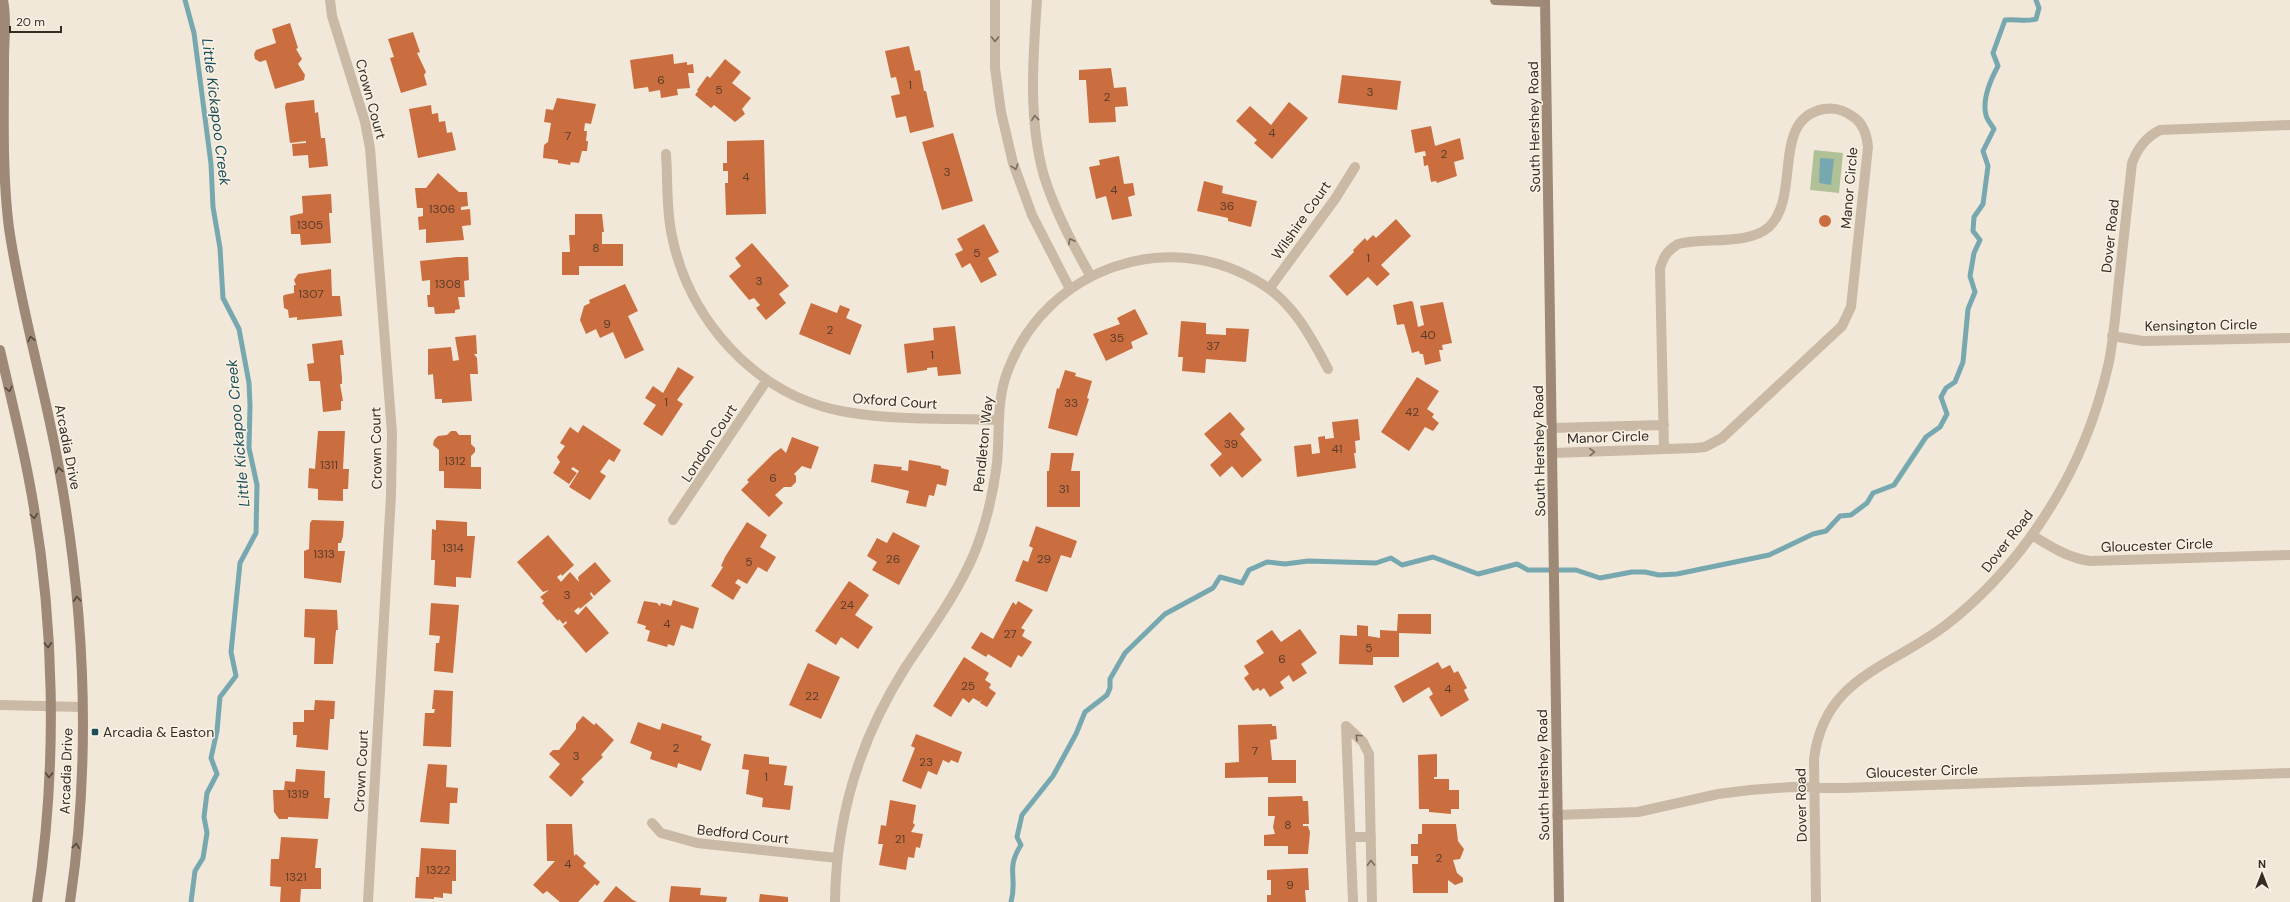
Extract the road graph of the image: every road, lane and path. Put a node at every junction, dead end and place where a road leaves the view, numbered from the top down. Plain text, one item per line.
1 (3, 0) edge
2 (330, 0) edge
3 (995, 0) edge
4 (1037, 0) edge
5 (1495, 0) edge
6 (1545, 1) edge
7 (2290, 125) edge
8 (666, 154) dead end
9 (1355, 166) dead end
10 (5, 227) edge
11 (1090, 275) junction
12 (1070, 289) junction
13 (1269, 289) junction
14 (2112, 336) junction
15 (2290, 338) edge
16 (0, 350) edge
17 (1328, 369) dead end
18 (767, 380) junction
19 (999, 420) junction
20 (1664, 425) junction
21 (1552, 428) junction
22 (1664, 449) junction
23 (1552, 453) junction
24 (673, 520) dead end
25 (2032, 535) junction
26 (2290, 555) edge
27 (0, 705) edge
28 (50, 707) junction
29 (82, 708) junction
30 (2290, 773) edge
31 (1815, 787) junction
32 (1557, 815) junction
33 (652, 823) dead end
34 (1351, 837) junction
35 (1371, 837) junction
36 (838, 858) junction
37 (37, 902) edge
38 (70, 902) edge
39 (368, 902) edge
40 (835, 902) edge
41 (1353, 902) edge
42 (1372, 902) edge
43 (1559, 902) edge
44 (1816, 902) edge

1 - 10 street, Arcadia Drive
2 - 39 street, Crown Court
3 -> 12 street
11 -> 4 street
5 - 6 street
6 - 21 street, South Hershey Road
7 - 14 street, Dover Road
8 - 18 street, Oxford Court
9 - 13 street, Wilshire Court
29 -> 10 street, Arcadia Drive
11 - 12 street, Pendleton Way
11 - 13 street, Pendleton Way
12 - 19 street, Pendleton Way
13 - 17 street, Pendleton Way
14 - 15 street, Kensington Circle
14 - 25 street, Dover Road
16 -> 28 street, Arcadia Drive
18 - 19 street, Oxford Court
18 - 24 street, London Court
19 - 36 street, Pendleton Way
20 - 21 street, Manor Circle
20 - 22 street, Manor Circle
20 - 22 street, Manor Circle
21 - 23 street, South Hershey Road
23 -> 22 street, Manor Circle
23 - 32 street, South Hershey Road
25 - 26 street, Gloucester Circle
25 - 31 street, Dover Road
27 - 28 street
28 - 29 street
28 -> 37 street, Arcadia Drive
38 -> 29 street, Arcadia Drive
30 - 31 street, Gloucester Circle
31 - 32 street, Gloucester Circle
31 - 44 street, Dover Road
32 - 43 street, South Hershey Road
33 - 36 street, Bedford Court
34 - 35 street
35 -> 34 street
34 - 41 street
42 -> 35 street
36 - 40 street, Pendleton Way

